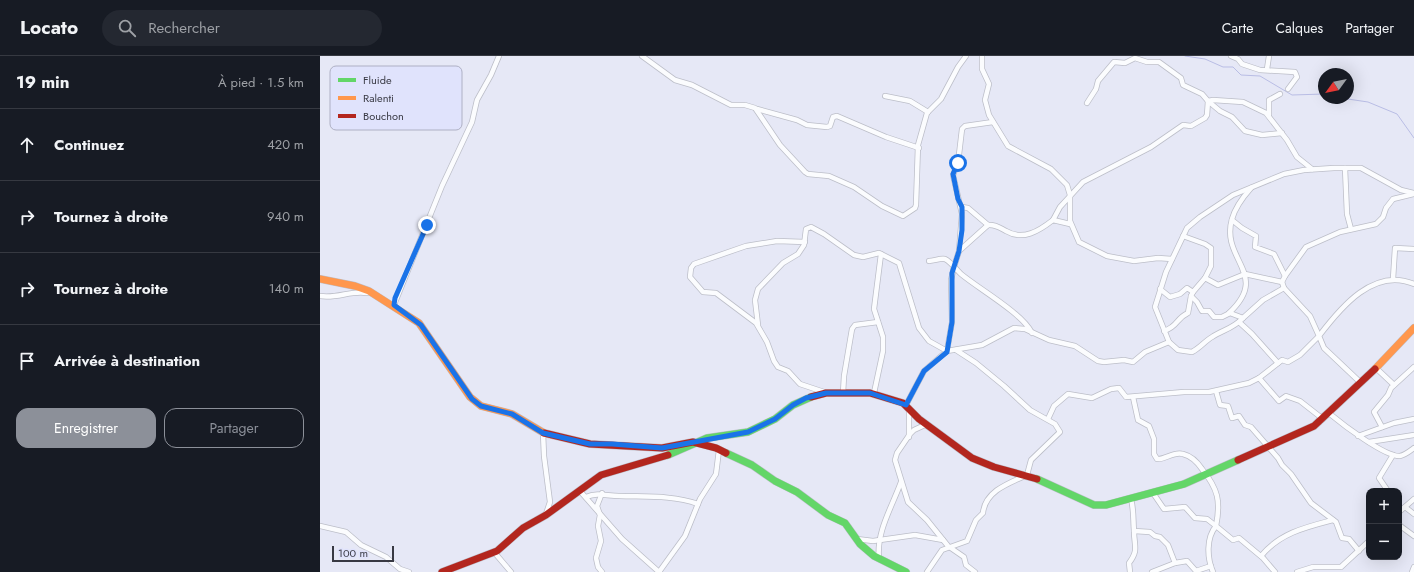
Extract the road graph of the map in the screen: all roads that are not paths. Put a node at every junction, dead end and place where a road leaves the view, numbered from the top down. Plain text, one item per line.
1 (498, 56) edge
2 (642, 56) edge
3 (966, 56) edge
4 (982, 56) edge
5 (1231, 56) edge
6 (1269, 56) edge
7 (1267, 69) junction
8 (1288, 89) dead end
9 (1280, 94) dead end
10 (885, 96) dead end
11 (1208, 101) junction
12 (1087, 103) dead end
13 (757, 109) junction
14 (928, 112) junction
15 (1269, 115) junction
16 (993, 122) junction
17 (1282, 133) junction
18 (918, 148) junction
19 (1344, 168) junction
20 (1312, 169) junction
21 (1252, 186) junction
22 (1414, 194) edge
23 (1070, 195) junction
24 (962, 207) junction
25 (1053, 220) junction
26 (1232, 220) junction
27 (1070, 224) junction
28 (988, 225) junction
29 (1351, 229) junction
30 (1183, 236) junction
31 (805, 242) junction
32 (1414, 249) edge
33 (959, 251) junction
34 (880, 254) junction
35 (1172, 259) junction
36 (929, 261) dead end
37 (954, 267) junction
38 (1245, 274) junction
39 (1285, 276) junction
40 (1204, 278) junction
41 (320, 279) edge
42 (1393, 279) junction
43 (1282, 282) junction
44 (1414, 284) edge
45 (1284, 288) junction
46 (1160, 289) junction
47 (1192, 294) junction
48 (320, 296) edge
49 (380, 296) junction
50 (394, 305) junction
51 (1229, 313) junction
52 (1243, 318) junction
53 (878, 322) junction
54 (1239, 322) junction
55 (758, 325) junction
56 (1414, 328) edge
57 (1164, 331) junction
58 (1032, 333) junction
59 (1319, 336) junction
60 (1169, 342) junction
61 (956, 350) junction
62 (947, 352) junction
63 (1278, 363) junction
64 (1376, 368) junction
65 (1413, 369) edge
66 (1259, 378) junction
67 (1361, 383) junction
68 (1394, 385) junction
69 (1216, 391) junction
70 (844, 392) junction
71 (828, 393) junction
72 (874, 393) junction
73 (1133, 397) junction
74 (907, 406) junction
75 (1330, 414) junction
76 (1048, 419) junction
77 (1323, 419) junction
78 (1414, 419) edge
79 (926, 424) junction
80 (1382, 427) junction
81 (543, 433) junction
82 (1414, 434) edge
83 (1358, 436) junction
84 (909, 437) junction
85 (696, 442) junction
86 (1369, 442) junction
87 (1268, 446) junction
88 (1414, 448) edge
89 (719, 450) junction
90 (1393, 455) junction
91 (1206, 474) junction
92 (1026, 475) junction
93 (901, 482) junction
94 (1386, 488) edge
95 (580, 491) junction
96 (1153, 493) junction
97 (602, 494) junction
98 (586, 497) junction
99 (1414, 498) edge
100 (1132, 499) junction
101 (698, 504) junction
102 (1405, 507) junction
103 (1402, 510) edge
104 (1414, 514) edge
105 (546, 515) junction
106 (600, 515) junction
107 (1333, 520) junction
108 (320, 526) edge
109 (1216, 526) junction
110 (1402, 527) edge
111 (1134, 531) junction
112 (1414, 536) edge
113 (857, 539) junction
114 (880, 540) junction
115 (943, 540) junction
116 (1366, 544) edge
117 (948, 546) junction
118 (1359, 551) junction
119 (494, 552) junction
120 (1261, 556) junction
121 (879, 559) junction
122 (1175, 563) junction
123 (394, 565) junction
124 (1210, 566) junction
125 (598, 567) junction
126 (1414, 567) edge
127 (453, 570) edge
128 (1335, 570) edge
129 (398, 572) edge
130 (409, 572) edge
131 (442, 572) edge
132 (511, 572) edge
133 (595, 572) edge
134 (602, 572) edge
135 (659, 572) edge
136 (906, 572) edge
137 (927, 572) edge
138 (976, 572) edge
139 (1130, 572) edge
140 (1152, 572) edge
141 (1214, 572) edge
142 (1275, 572) edge
143 (1297, 572) edge
144 (1412, 572) edge

1 - 50 street
2 - 13 street
3 - 14 street
4 - 16 street
5 - 7 street
6 - 7 street
7 - 8 street
9 - 15 street
10 - 14 street
11 - 12 street
11 - 15 street
11 - 17 street
11 - 23 street
13 - 18 street
13 - 18 street
14 - 18 street
15 - 17 street
16 - 23 street
16 - 24 street
17 - 20 street
19 - 20 street
19 - 22 street
19 - 29 street
20 - 21 street
21 - 26 street
21 - 30 street
22 - 29 street
23 - 25 street
23 - 27 street
24 - 28 street
24 - 33 street
25 - 27 street
25 - 28 street
26 - 38 street
26 - 39 street
27 - 35 street
28 - 33 street
29 - 39 street
30 - 35 street
30 - 40 street
31 - 34 street
31 - 55 street
31 - 55 street
32 - 42 street
33 - 37 street
34 - 53 street
34 - 62 street
35 - 46 street
36 - 37 street
37 - 58 street
37 - 62 street
38 - 40 street
38 - 43 street
38 - 51 street
39 - 43 street
40 - 47 street
41 - 49 street
42 - 44 street
42 - 59 street
43 - 45 street
45 - 52 street
45 - 59 street
46 - 47 street
46 - 57 street
47 - 51 street
47 - 57 street
48 - 49 street
49 - 50 street
50 - 81 street
51 - 52 street
52 - 54 street
53 - 70 street
53 - 72 street
54 - 60 street
54 - 63 street
55 - 71 street
56 - 64 street
57 - 60 street
58 - 60 street
58 - 61 street
59 - 63 street
59 - 67 street
61 - 62 street
61 - 76 street
62 - 74 street
63 - 66 street
64 - 67 street
64 - 68 street
65 - 68 street
66 - 69 street
66 - 77 street
67 - 75 street
68 - 80 street
69 - 73 street
69 - 87 street
70 - 71 street
70 - 72 street
71 - 85 street
72 - 74 street
73 - 76 street
73 - 91 street
74 - 79 street
74 - 84 street
75 - 77 street
75 - 83 street
76 - 92 street
77 - 87 street
78 - 80 street
79 - 84 street
79 - 92 street
80 - 83 street
81 - 85 street
81 - 105 street
82 - 86 street
83 - 86 street
84 - 93 street
85 - 89 street
85 - 95 street
86 - 90 street
87 - 91 street
87 - 107 street
88 - 90 street
89 - 101 street
89 - 113 street
90 - 94 street
91 - 96 street
91 - 109 street
92 - 100 street
92 - 117 street
93 - 114 street
93 - 115 street
95 - 98 street
95 - 105 street
96 - 100 street
96 - 109 street
97 - 98 street
97 - 101 street
97 - 106 street
98 - 106 street
99 - 102 street
100 - 111 street
101 - 135 street
102 - 103 street
102 - 104 street
105 - 119 street
106 - 125 street
106 - 135 street
107 - 118 street
107 - 120 street
108 - 123 street
109 - 120 street
109 - 124 street
110 - 112 street
111 - 122 street
111 - 139 street
113 - 114 street
113 - 121 street
114 - 115 street
114 - 121 street
115 - 117 street
116 - 118 street
117 - 137 street
117 - 138 street
118 - 128 street
119 - 127 street
119 - 132 street
120 - 142 street
121 - 136 street
122 - 124 street
122 - 140 street
123 - 129 street
123 - 130 street
124 - 141 street
125 - 133 street
125 - 134 street
126 - 144 street
127 - 131 street
128 - 143 street

